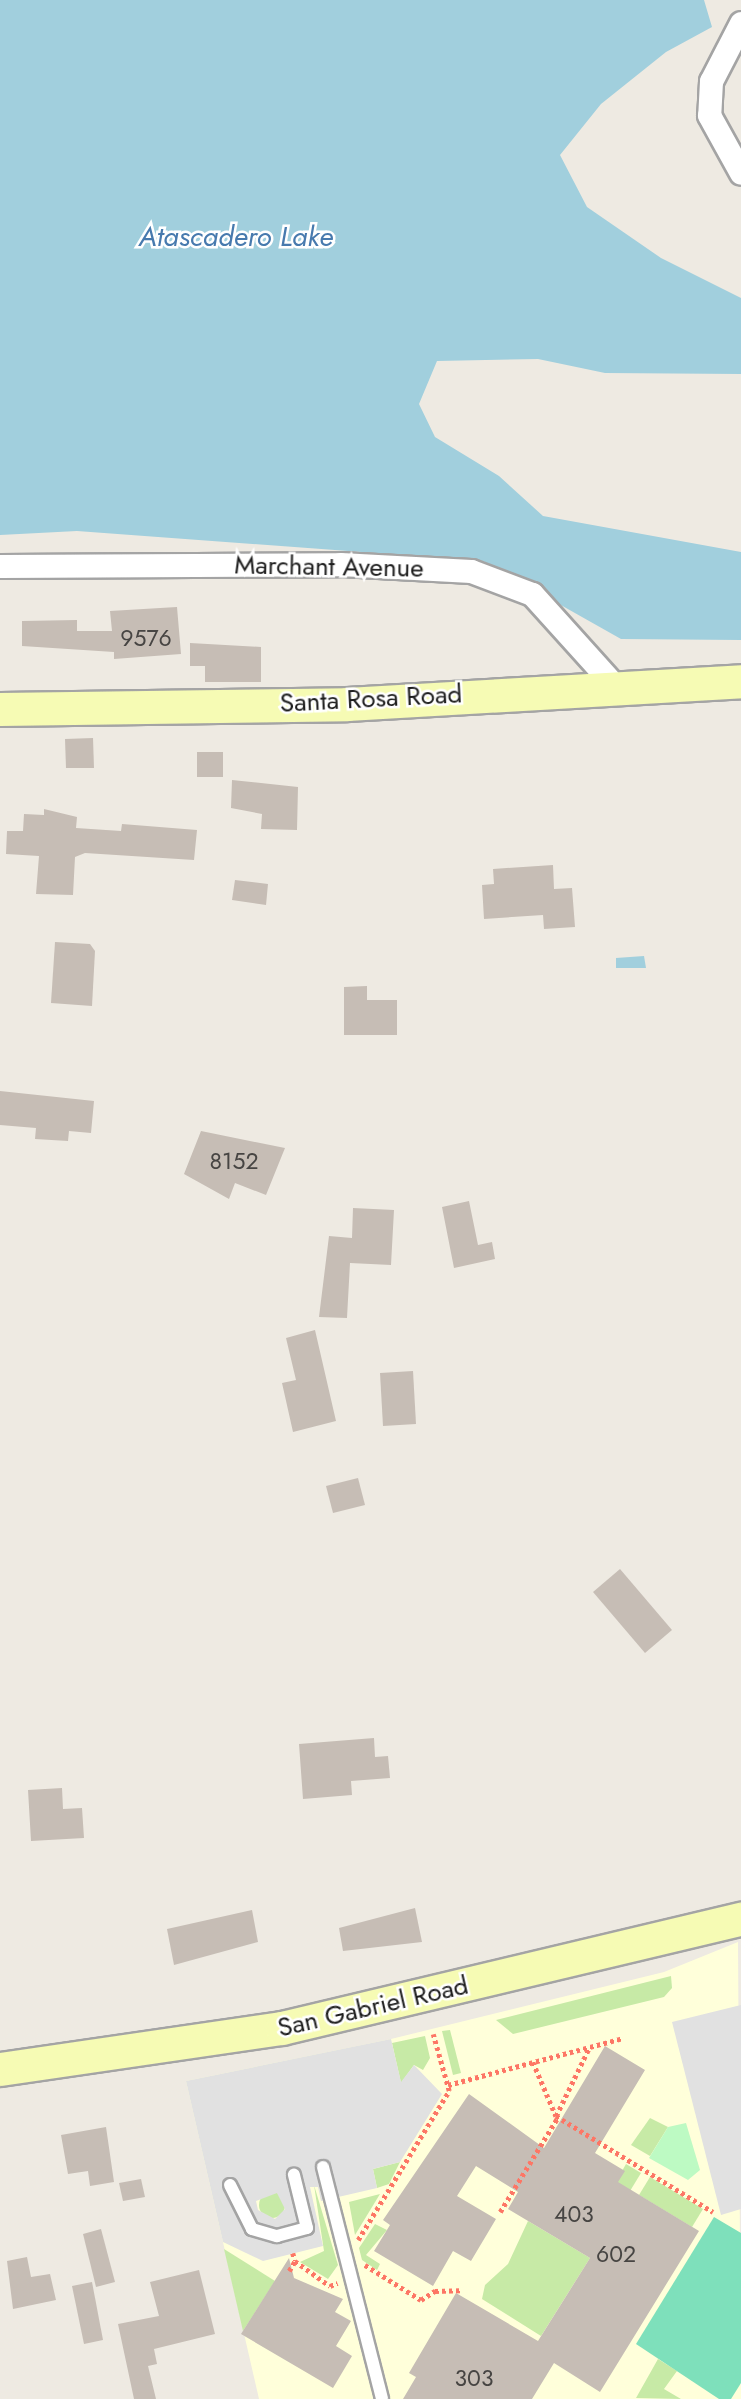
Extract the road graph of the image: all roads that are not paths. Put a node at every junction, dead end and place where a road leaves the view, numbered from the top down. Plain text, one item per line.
1 (741, 23) edge
2 (741, 173) edge
3 (0, 566) edge
4 (741, 681) edge
5 (613, 684) junction
6 (0, 709) edge
7 (741, 1919) edge
8 (0, 2069) edge
9 (323, 2167) dead end
10 (294, 2175) dead end
11 (230, 2185) dead end
12 (382, 2399) edge

1 - 2 street
3 - 5 street, Marchant Avenue
4 - 5 street, Santa Rosa Road
5 - 6 street, Santa Rosa Road
7 - 8 street, San Gabriel Road
9 - 12 lane
10 - 11 lane

